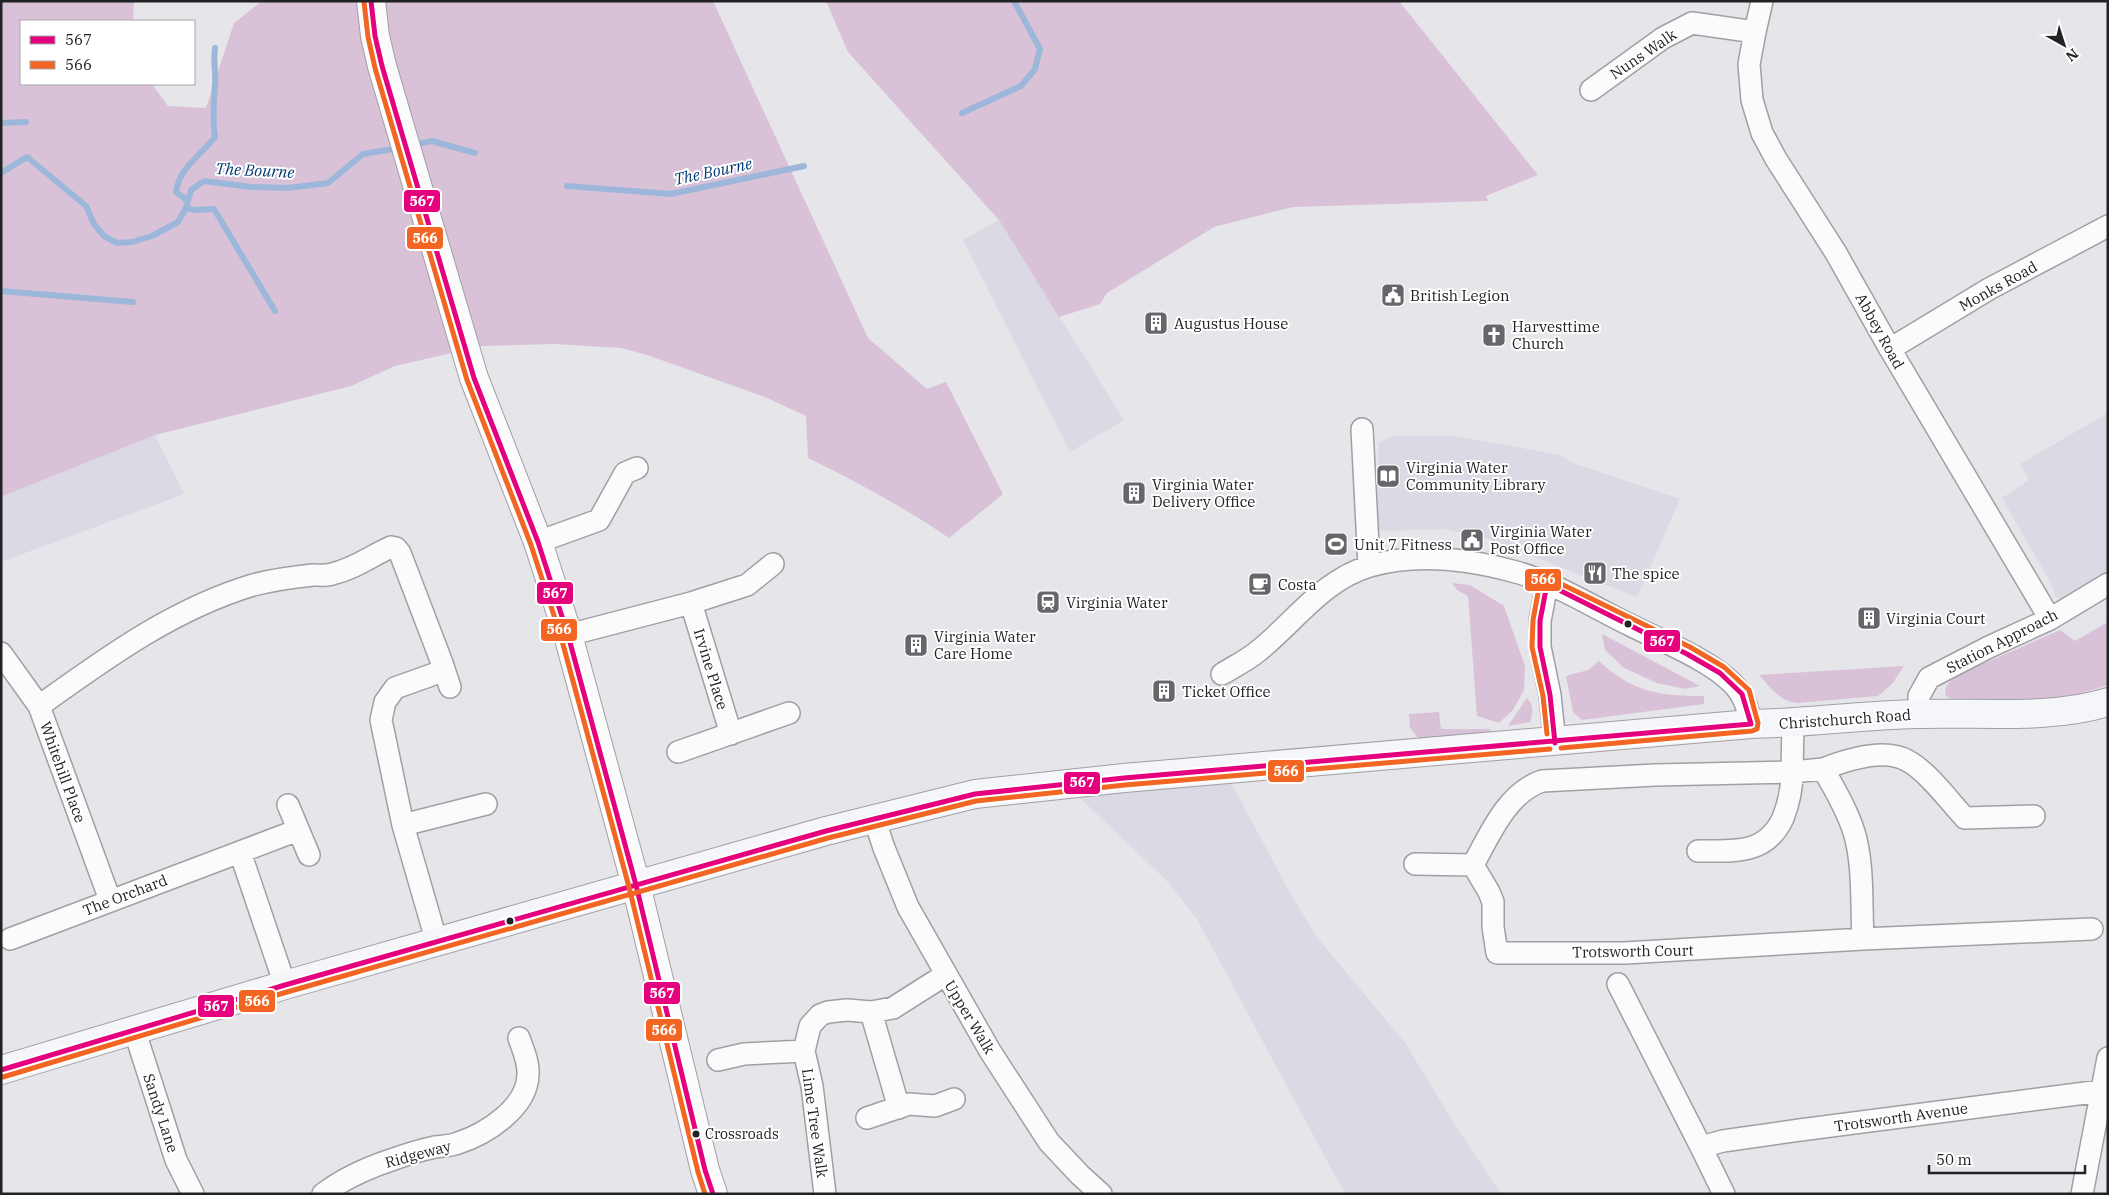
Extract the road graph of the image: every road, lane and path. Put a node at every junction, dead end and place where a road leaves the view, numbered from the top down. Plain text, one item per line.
1 (371, 1) edge
2 (1762, 1) edge
3 (1755, 32) junction
4 (1591, 90) dead end
5 (2108, 226) edge
6 (1890, 349) junction
7 (1362, 429) dead end
8 (637, 468) dead end
9 (538, 542) junction
10 (773, 564) dead end
11 (1369, 566) junction
12 (1547, 584) junction
13 (2108, 584) edge
14 (691, 604) junction
15 (2050, 619) junction
16 (568, 635) junction
17 (1, 653) edge
18 (442, 663) junction
19 (1222, 674) dead end
20 (450, 687) dead end
21 (2108, 702) edge
22 (39, 706) junction
23 (789, 713) dead end
24 (1919, 714) junction
25 (1793, 723) junction
26 (1751, 724) junction
27 (731, 734) junction
28 (1556, 742) junction
29 (678, 752) dead end
30 (1823, 769) junction
31 (1792, 772) junction
32 (486, 804) dead end
33 (288, 805) dead end
34 (2034, 816) dead end
35 (874, 818) junction
36 (403, 825) junction
37 (298, 830) junction
38 (1698, 851) dead end
39 (240, 852) junction
40 (309, 855) dead end
41 (1415, 864) dead end
42 (1473, 865) junction
43 (636, 885) junction
44 (110, 900) junction
45 (2092, 929) dead end
46 (10, 939) dead end
47 (1863, 939) junction
48 (437, 942) junction
49 (945, 975) junction
50 (1618, 984) dead end
51 (285, 985) junction
52 (871, 1012) junction
53 (134, 1029) junction
54 (519, 1038) dead end
55 (804, 1052) junction
56 (2108, 1058) edge
57 (718, 1060) dead end
58 (1, 1070) edge
59 (2101, 1090) junction
60 (954, 1099) dead end
61 (899, 1108) junction
62 (866, 1118) dead end
63 (1701, 1147) junction
64 (193, 1194) edge
65 (323, 1194) edge
66 (713, 1194) edge
67 (825, 1194) edge
68 (1101, 1194) edge
69 (1724, 1194) edge
70 (2082, 1194) edge

1 - 9 street
2 - 3 street
3 - 4 street, Nuns Walk
3 - 6 street, Abbey Road
5 - 6 street, Monks Road
6 - 15 street, Abbey Road
7 - 11 street
8 - 9 street
9 - 16 street
10 - 14 street
11 - 12 street
11 - 19 street
12 - 26 street
12 - 28 street
13 - 15 street, Station Approach
14 - 16 street
14 - 27 street, Irvine Place
15 - 24 street, Station Approach
16 - 43 street
17 - 22 street, Whitehill Place
18 - 20 street
18 - 22 street
18 - 36 street
21 - 24 main road, Christchurch Road
22 - 44 street, Whitehill Place
23 - 27 street
24 - 25 main road, Christchurch Road
25 - 26 main road, Christchurch Road
25 - 31 street
26 - 28 main road, Christchurch Road
27 - 29 street
28 - 35 main road, Christchurch Road
30 - 31 street
30 - 34 street
30 - 47 street
31 - 38 street
31 - 42 street
32 - 36 street
33 - 37 street
35 - 43 main road, Christchurch Road
35 - 49 street, Upper Walk
36 - 48 street
37 - 39 street, The Orchard
37 - 40 street
39 - 44 street, The Orchard
39 - 51 street
41 - 42 street
42 - 47 street, Trotsworth Court
43 - 48 main road, Christchurch Road
43 - 66 street
44 - 46 street, The Orchard
45 - 47 street, Trotsworth Court
48 - 51 main road, Christchurch Road
49 - 52 street, Lime Tree Walk
49 - 68 street, Upper Walk
50 - 63 street
51 - 53 main road, Christchurch Road
52 - 55 street, Lime Tree Walk
52 - 61 street
53 - 58 main road, Christchurch Road
53 - 64 street, Sandy Lane
54 - 65 street, Ridgeway
55 - 57 street, Lime Tree Walk
55 - 67 street, Lime Tree Walk
56 - 59 street
59 - 63 street, Trotsworth Avenue
59 - 70 street
60 - 61 street
61 - 62 street
63 - 69 street

